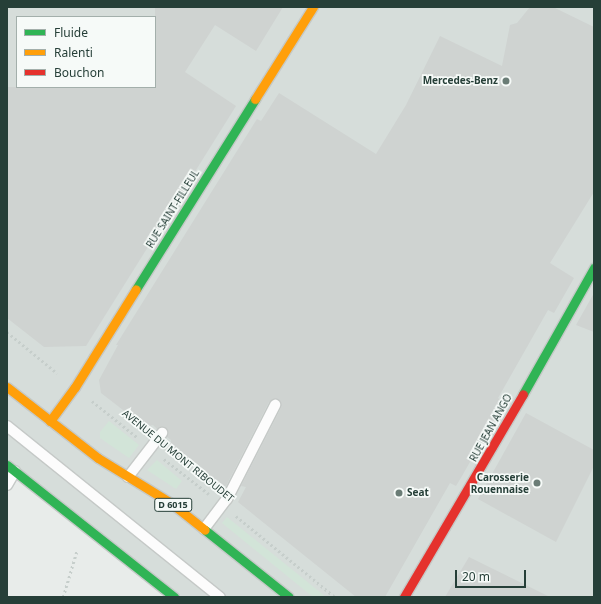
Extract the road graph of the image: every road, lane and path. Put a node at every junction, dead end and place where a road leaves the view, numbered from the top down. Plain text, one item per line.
1 (313, 7) edge
2 (594, 268) edge
3 (7, 332) edge
4 (7, 387) edge
5 (75, 387) junction
6 (275, 405) dead end
7 (50, 421) junction
8 (7, 426) edge
9 (162, 433) dead end
10 (151, 448) junction
11 (11, 468) edge
12 (128, 477) junction
13 (7, 485) edge
14 (222, 505) junction
15 (204, 529) junction
16 (78, 547) dead end
17 (63, 597) edge
18 (174, 597) edge
19 (220, 597) edge
20 (290, 597) edge
21 (335, 597) edge
22 (404, 597) edge

1 - 5 street, RUE SAINT-FILLEUL
2 - 22 street, RUE JEAN ANGO
3 - 5 path, AVENUE DU MONT RIBOUDET
4 - 7 street, D 6015
5 - 7 street, RUE SAINT-FILLEUL
5 - 10 path, AVENUE DU MONT RIBOUDET
6 - 14 lane
7 - 12 street, D 6015
8 - 19 lane
9 - 10 lane
10 - 12 lane
10 - 14 path, AVENUE DU MONT RIBOUDET
11 - 13 lane
11 - 18 street
12 - 15 street, D 6015
14 - 15 lane
14 - 21 path, AVENUE DU MONT RIBOUDET
15 - 20 street, D 6015
16 - 17 path

